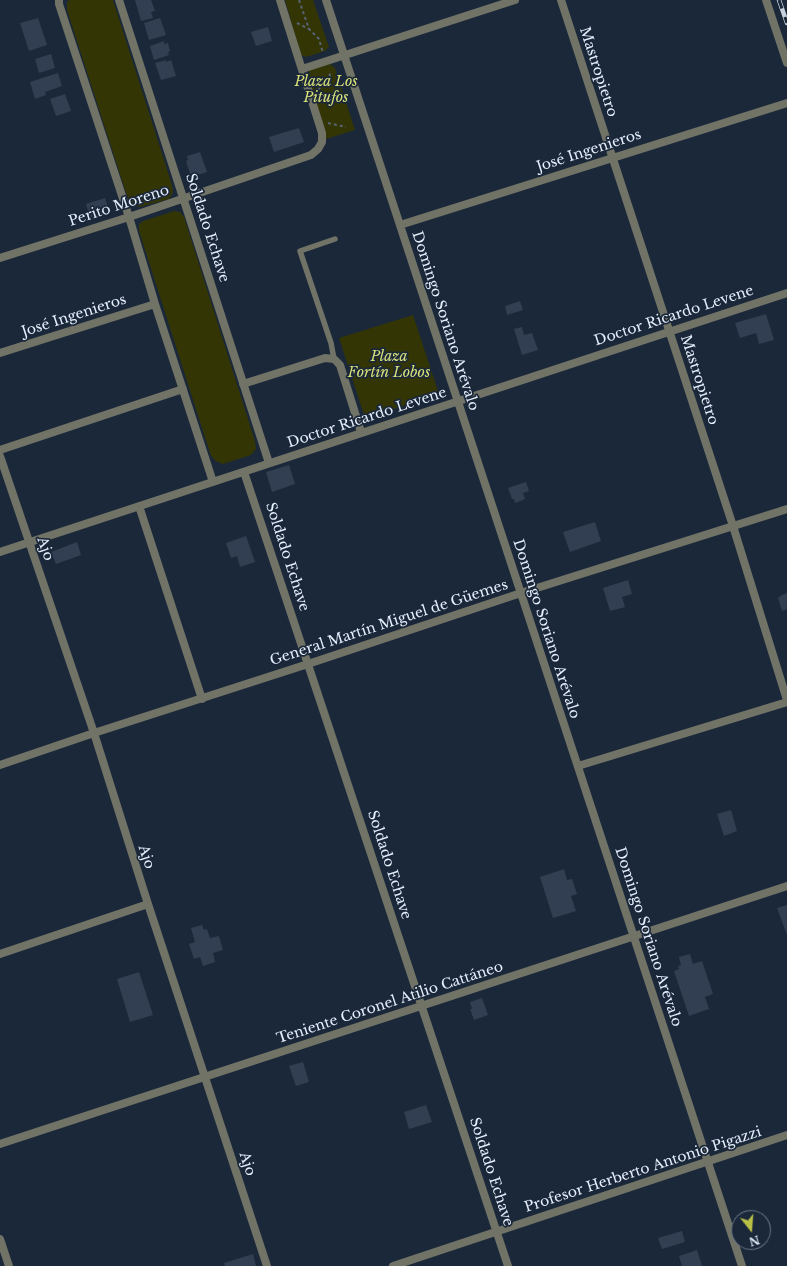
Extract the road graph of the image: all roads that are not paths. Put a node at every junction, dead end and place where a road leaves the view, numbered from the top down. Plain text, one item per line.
1 (59, 0) edge
2 (119, 0) edge
3 (280, 0) edge
4 (326, 0) edge
5 (515, 0) edge
6 (561, 0) edge
7 (766, 0) edge
8 (344, 54) junction
9 (787, 63) edge
10 (302, 69) junction
11 (787, 103) edge
12 (612, 157) junction
13 (184, 199) junction
14 (129, 217) junction
15 (400, 225) junction
16 (335, 239) dead end
17 (0, 258) edge
18 (787, 293) edge
19 (155, 304) junction
20 (670, 332) junction
21 (0, 353) edge
22 (334, 358) junction
23 (243, 384) junction
24 (183, 389) junction
25 (458, 401) junction
26 (361, 432) junction
27 (0, 450) edge
28 (0, 456) edge
29 (269, 463) junction
30 (244, 472) junction
31 (213, 482) junction
32 (140, 506) junction
33 (787, 509) edge
34 (733, 526) junction
35 (29, 543) junction
36 (0, 552) edge
37 (521, 593) junction
38 (308, 664) junction
39 (202, 699) junction
40 (787, 701) edge
41 (94, 733) junction
42 (0, 765) edge
43 (578, 766) junction
44 (787, 886) edge
45 (148, 904) junction
46 (634, 937) junction
47 (0, 954) edge
48 (422, 1006) junction
49 (204, 1077) junction
50 (787, 1136) edge
51 (0, 1144) edge
52 (708, 1162) junction
53 (497, 1232) junction
54 (0, 1239) edge
55 (9, 1266) edge
56 (267, 1266) edge
57 (393, 1266) edge
58 (508, 1266) edge
59 (742, 1266) edge

1 - 14 street
2 - 13 street, Soldado Echave
3 - 10 street
4 - 8 street, Domingo Soriano Arévalo
5 - 8 street
6 - 12 street, Mastropietro
7 - 9 street
8 - 10 street
8 - 15 street, Domingo Soriano Arévalo
10 - 13 street, Perito Moreno
11 - 12 street, José Ingenieros
12 - 15 street, José Ingenieros
12 - 20 street, Mastropietro
13 - 14 street, Perito Moreno
13 - 23 street, Soldado Echave
14 - 17 street, Perito Moreno
14 - 19 street
15 - 25 street, Domingo Soriano Arévalo
16 - 22 lane
18 - 20 street, Doctor Ricardo Levene
19 - 21 street, José Ingenieros
19 - 24 street
20 - 25 street, Doctor Ricardo Levene
20 - 34 street, Mastropietro
22 - 23 street
22 - 26 street
23 - 29 street, Soldado Echave
24 - 27 street
24 - 31 street
25 - 26 street, Doctor Ricardo Levene
25 - 37 street, Domingo Soriano Arévalo
26 - 29 street, Doctor Ricardo Levene
28 - 35 street, Ajo
29 - 30 street, Doctor Ricardo Levene
30 - 31 street, Doctor Ricardo Levene
30 - 38 street, Soldado Echave
31 - 32 street, Doctor Ricardo Levene
32 - 35 street, Doctor Ricardo Levene
32 - 39 street
33 - 34 street, General Martín Miguel de Güemes
34 - 37 street, General Martín Miguel de Güemes
34 - 40 street, Mastropietro
35 - 36 street, Doctor Ricardo Levene
35 - 41 street, Ajo
37 - 38 street, General Martín Miguel de Güemes
37 - 43 street, Domingo Soriano Arévalo
38 - 39 street, General Martín Miguel de Güemes
38 - 48 street, Soldado Echave
39 - 41 street, General Martín Miguel de Güemes
40 - 43 street
41 - 42 street, General Martín Miguel de Güemes
41 - 45 street, Ajo
43 - 46 street, Domingo Soriano Arévalo
44 - 46 street, Teniente Coronel Atilio Cattáneo
45 - 47 street
45 - 49 street, Ajo
46 - 48 street, Teniente Coronel Atilio Cattáneo
46 - 52 street, Domingo Soriano Arévalo
48 - 49 street, Teniente Coronel Atilio Cattáneo
48 - 53 street, Soldado Echave
49 - 51 street, Teniente Coronel Atilio Cattáneo
49 - 56 street, Ajo
50 - 52 street, Profesor Herberto Antonio Pigazzi
52 - 53 street, Profesor Herberto Antonio Pigazzi
52 - 59 street, Domingo Soriano Arévalo
53 - 57 street, Profesor Herberto Antonio Pigazzi
53 - 58 street, Soldado Echave
54 - 55 street

